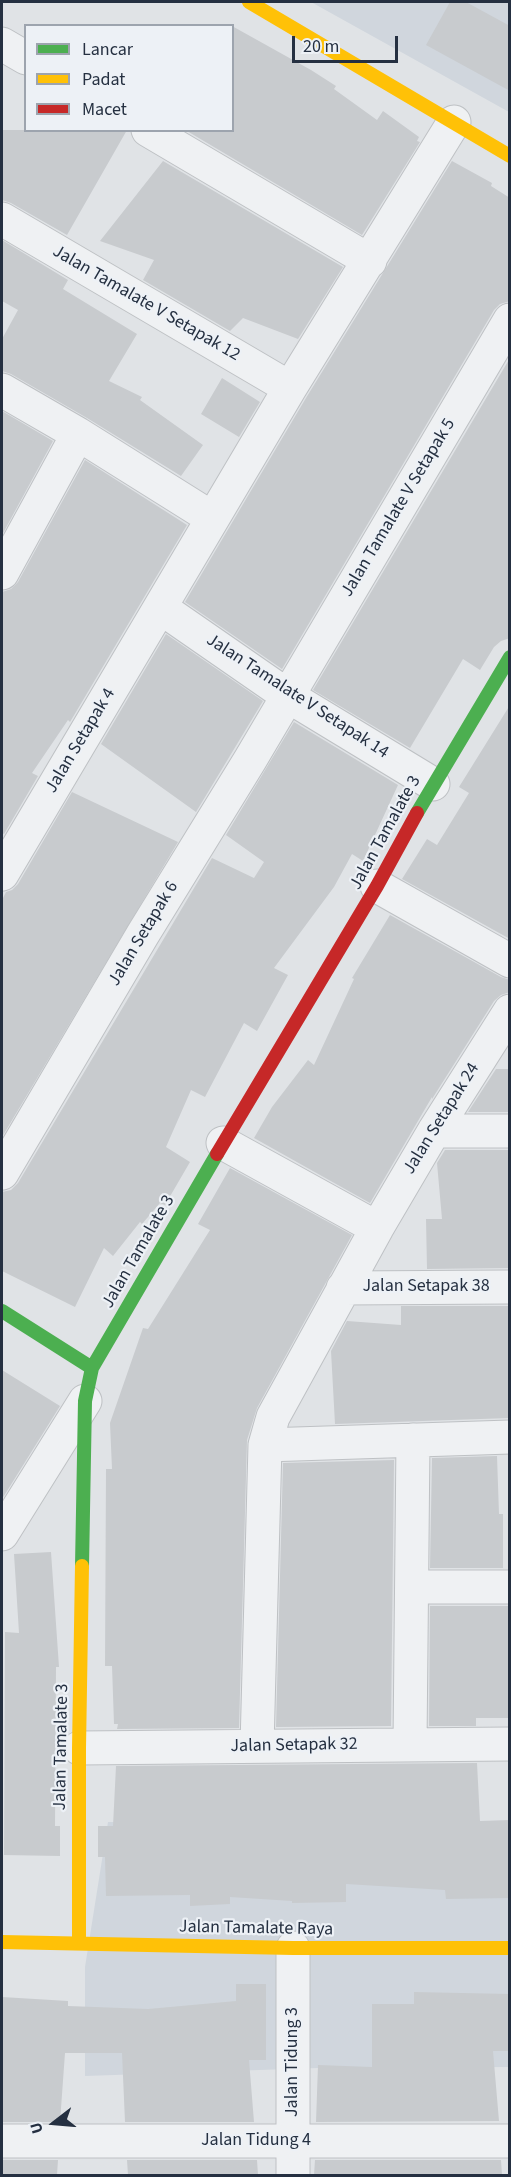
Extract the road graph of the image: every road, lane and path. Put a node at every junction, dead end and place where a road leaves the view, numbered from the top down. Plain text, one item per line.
1 (249, 2) edge
2 (2, 44) edge
3 (24, 57) edge
4 (454, 122) junction
5 (151, 132) edge
6 (510, 156) edge
7 (2, 219) edge
8 (370, 261) junction
9 (510, 320) edge
10 (290, 388) junction
11 (2, 390) edge
12 (78, 434) junction
13 (212, 518) junction
14 (2, 573) edge
15 (161, 608) junction
16 (510, 657) edge
17 (288, 696) junction
18 (433, 784) junction
19 (2, 874) edge
20 (377, 886) junction
21 (510, 962) edge
22 (510, 1011) edge
23 (434, 1131) junction
24 (510, 1131) edge
25 (223, 1143) junction
26 (2, 1173) edge
27 (377, 1228) junction
28 (510, 1287) edge
29 (343, 1288) junction
30 (2, 1311) edge
31 (92, 1368) junction
32 (85, 1401) junction
33 (510, 1437) edge
34 (413, 1440) junction
35 (265, 1445) junction
36 (2, 1534) edge
37 (412, 1587) junction
38 (510, 1587) edge
39 (410, 1744) junction
40 (510, 1744) edge
41 (257, 1746) junction
42 (79, 1748) junction
43 (2, 1942) edge
44 (79, 1943) junction
45 (293, 1948) junction
46 (510, 1948) edge
47 (2, 2141) edge
48 (293, 2141) junction
49 (510, 2141) edge
50 (293, 2175) edge

1 - 4 street
2 - 3 street
4 - 6 street
4 - 8 street, Jalan Setapak 4
5 - 8 street
7 - 10 street, Jalan Tamalate V Setapak 12
8 - 10 street, Jalan Setapak 4
9 - 17 street, Jalan Tamalate V Setapak 5
10 - 13 street, Jalan Setapak 4
11 - 12 street
12 - 13 street
12 - 14 street
13 - 15 street, Jalan Setapak 4
15 - 17 street, Jalan Tamalate V Setapak 14
15 - 19 street, Jalan Setapak 4
16 - 18 street, Jalan Tamalate 3
17 - 18 street, Jalan Tamalate V Setapak 14
17 - 26 street, Jalan Setapak 6
18 - 20 street, Jalan Tamalate 3
20 - 21 street
20 - 25 street, Jalan Tamalate 3
22 - 23 street, Jalan Setapak 24
23 - 24 street
23 - 27 street, Jalan Setapak 24
25 - 27 street
25 - 31 street, Jalan Tamalate 3
27 - 29 street, Jalan Setapak 24
28 - 29 street, Jalan Setapak 38
29 - 35 street, Jalan Setapak 24
30 - 31 street
31 - 32 street, Jalan Tamalate 3
32 - 36 street
32 - 42 street, Jalan Tamalate 3
33 - 34 street
34 - 35 street
34 - 37 street
35 - 41 street, Jalan Setapak 24
37 - 38 street
37 - 39 street
39 - 40 street, Jalan Setapak 32
39 - 41 street, Jalan Setapak 32
41 - 42 street, Jalan Setapak 32
42 - 44 street, Jalan Tamalate 3
43 - 44 street, Jalan Tamalate Raya
44 - 45 street, Jalan Tamalate Raya
45 - 46 street, Jalan Tamalate Raya
45 - 48 street, Jalan Tidung 3
47 - 48 street, Jalan Tidung 4
48 - 49 street, Jalan Tidung 4
48 - 50 street, Jalan Tidung 3

